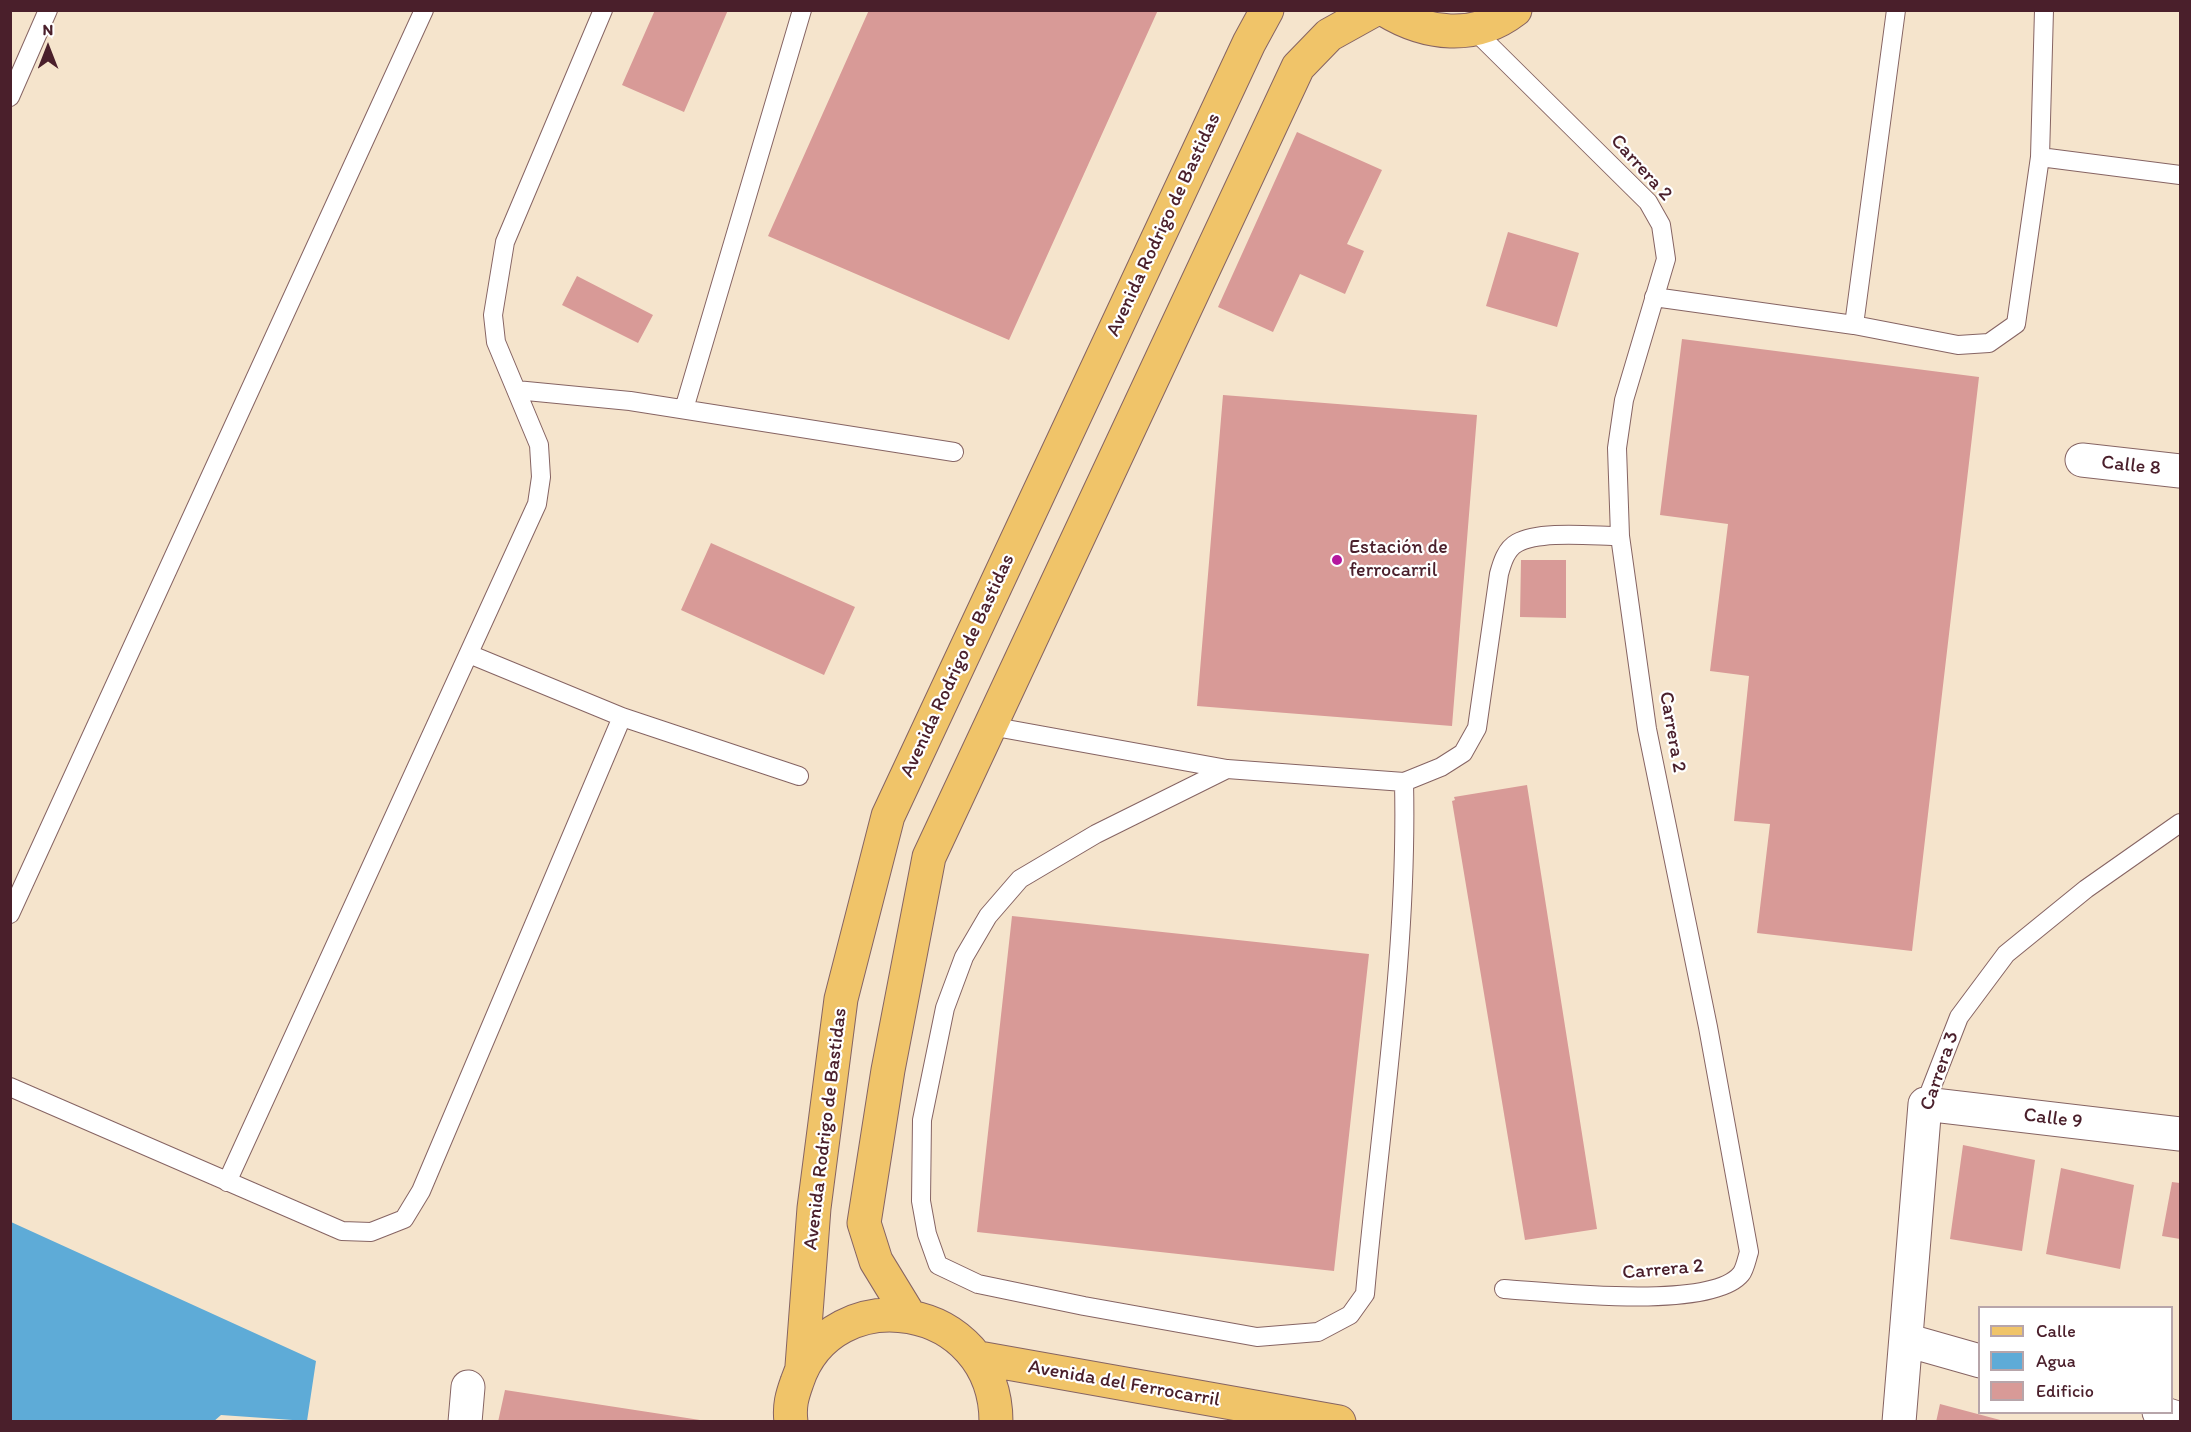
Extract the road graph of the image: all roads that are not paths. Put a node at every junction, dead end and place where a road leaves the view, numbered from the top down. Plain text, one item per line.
1 (48, 10) edge
2 (424, 10) edge
3 (603, 10) edge
4 (802, 10) edge
5 (1267, 10) edge
6 (1374, 10) edge
7 (1385, 10) edge
8 (1515, 10) edge
9 (1896, 10) edge
10 (2044, 10) edge
11 (1474, 30) junction
12 (10, 97) edge
13 (2040, 157) junction
14 (2181, 175) edge
15 (1654, 297) junction
16 (1854, 325) junction
17 (516, 390) junction
18 (684, 409) junction
19 (954, 452) dead end
20 (2082, 460) dead end
21 (2181, 471) edge
22 (1620, 536) junction
23 (469, 654) junction
24 (622, 717) junction
25 (990, 726) junction
26 (1227, 768) junction
27 (799, 776) dead end
28 (1404, 782) junction
29 (2181, 823) edge
30 (10, 914) edge
31 (10, 1087) edge
32 (1925, 1104) junction
33 (2181, 1134) edge
34 (226, 1182) junction
35 (1504, 1289) dead end
36 (909, 1315) junction
37 (1906, 1340) junction
38 (979, 1358) junction
39 (1978, 1360) edge
40 (802, 1366) junction
41 (468, 1388) dead end
42 (2163, 1414) edge
43 (2181, 1419) edge
44 (465, 1422) edge
45 (791, 1422) edge
46 (996, 1422) edge
47 (1339, 1422) edge
48 (1899, 1422) edge

1 - 12 lane
2 - 30 lane
3 - 17 lane
4 - 18 lane
5 - 40 main road, Avenida Rodrigo de Bastidas
6 - 25 main road
7 - 11 main road
8 - 11 main road
9 - 16 lane
10 - 13 lane
11 - 15 lane, Carrera 2
13 - 14 lane
13 - 16 lane
15 - 16 lane
15 - 22 lane, Carrera 2
17 - 18 lane
17 - 23 lane
18 - 19 lane
20 - 21 street, Calle 8
22 - 28 lane
22 - 35 lane, Carrera 2
23 - 24 lane
23 - 34 lane
24 - 27 lane
24 - 34 lane
25 - 26 lane
25 - 36 main road
26 - 28 lane
26 - 28 lane
29 - 32 lane, Carrera 3
31 - 34 lane
32 - 33 street, Calle 9
32 - 37 street, Carrera 3
36 - 38 main road
36 - 40 main road
37 - 39 street
37 - 48 street, Carrera 3
38 - 46 main road
38 - 47 main road, Avenida del Ferrocarril
40 - 45 main road
41 - 44 street
42 - 43 street

